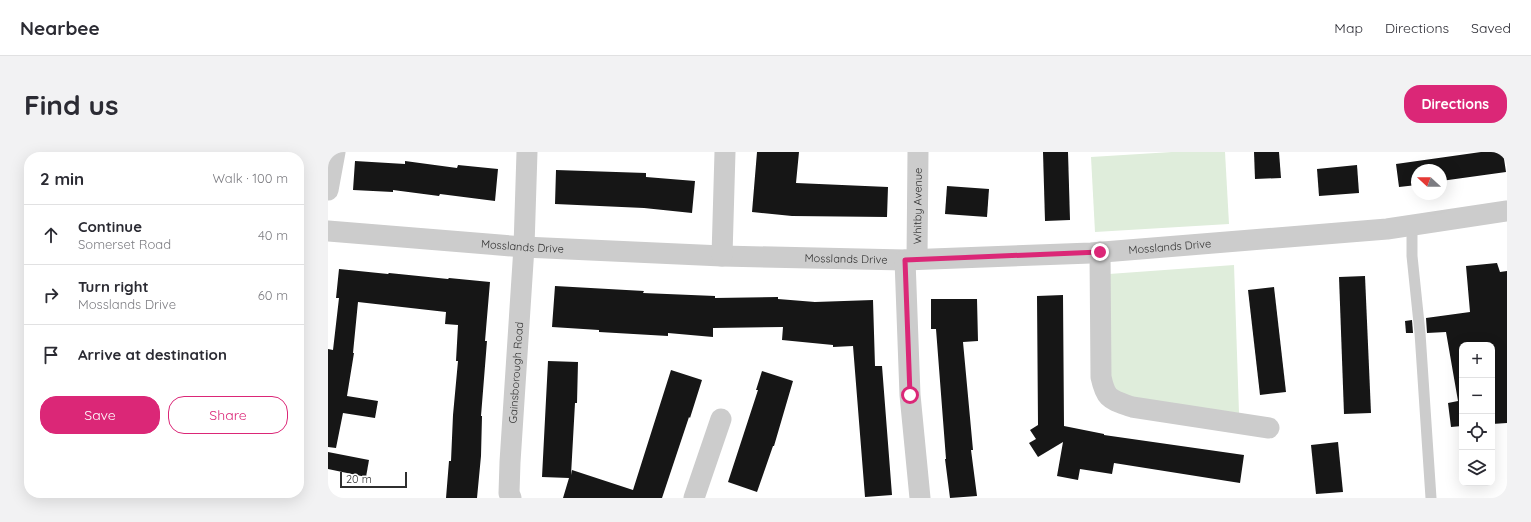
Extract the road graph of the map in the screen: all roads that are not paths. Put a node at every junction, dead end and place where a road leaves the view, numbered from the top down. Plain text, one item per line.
1 (335, 152) edge
2 (527, 152) edge
3 (725, 152) edge
4 (918, 152) edge
5 (328, 190) edge
6 (1507, 211) edge
7 (1412, 225) junction
8 (328, 231) edge
9 (524, 247) junction
10 (1100, 252) junction
11 (722, 256) junction
12 (911, 260) junction
13 (720, 419) dead end
14 (1269, 428) dead end
15 (511, 498) edge
16 (694, 498) edge
17 (920, 498) edge
18 (1431, 498) edge

1 - 5 street
2 - 9 street, Gainsborough Road
3 - 11 street
4 - 12 street, Whitby Avenue
6 - 7 street, Mosslands Drive
7 - 10 street, Mosslands Drive
7 - 18 lane
8 - 9 street, Mosslands Drive
9 - 11 street, Mosslands Drive
9 - 15 street, Gainsborough Road
10 - 12 street, Mosslands Drive
10 - 14 street
11 - 12 street, Mosslands Drive
12 - 17 street, Whitby Avenue
13 - 16 street

